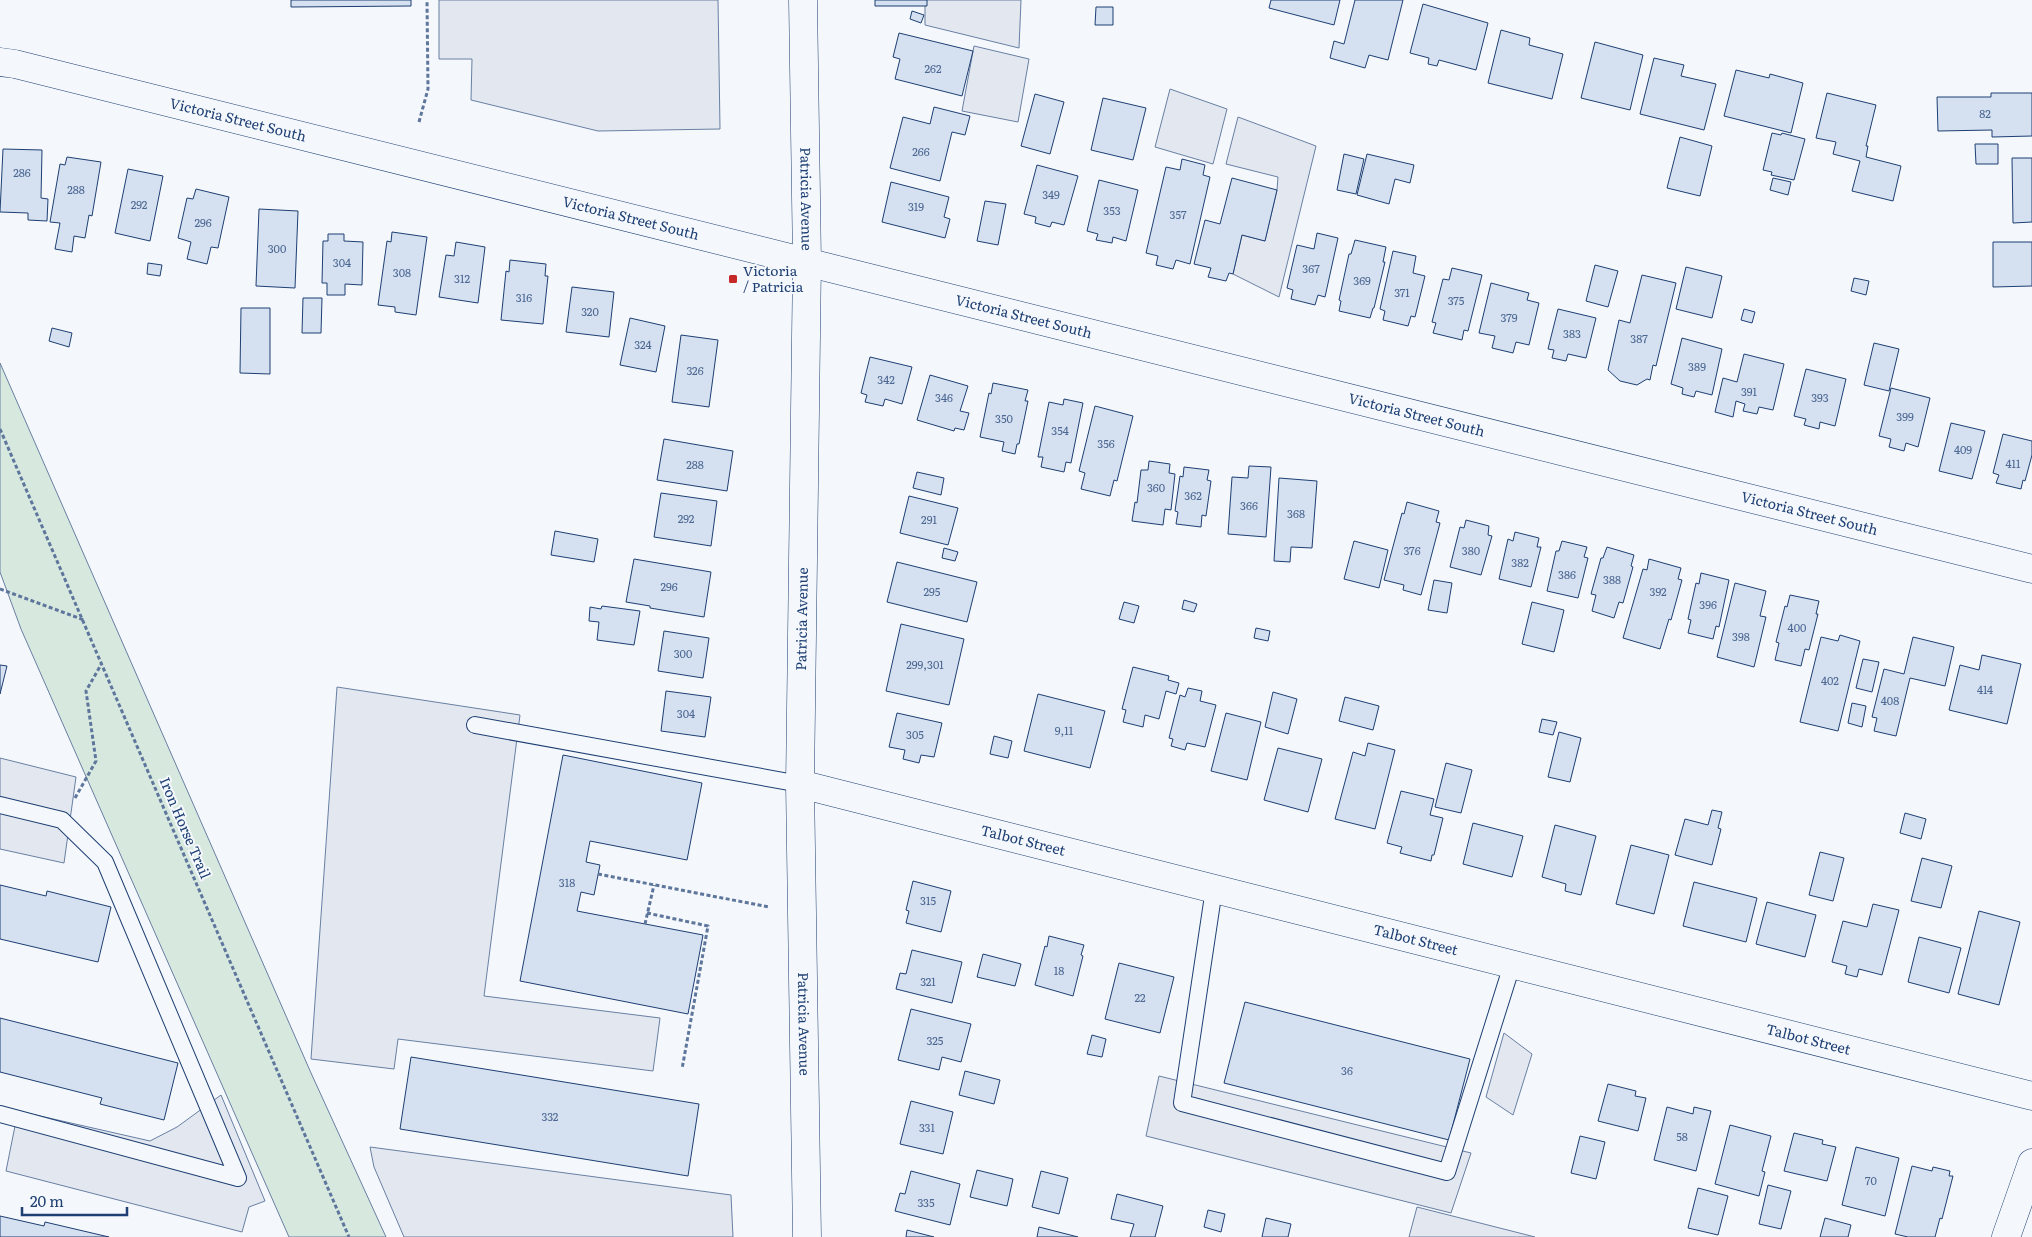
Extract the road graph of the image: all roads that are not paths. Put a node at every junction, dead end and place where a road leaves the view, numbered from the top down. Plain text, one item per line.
1 (803, 0) edge
2 (5, 61) edge
3 (807, 262) junction
4 (2032, 569) edge
5 (476, 725) dead end
6 (800, 784) junction
7 (0, 805) edge
8 (1214, 889) junction
9 (1512, 965) junction
10 (2032, 1096) edge
11 (0, 1114) edge
12 (2032, 1163) edge
13 (807, 1237) edge
14 (2006, 1237) edge

1 - 3 street, Patricia Avenue
2 - 3 street, Victoria Street South
3 - 4 street, Victoria Street South
3 - 6 street, Patricia Avenue
5 - 6 lane
6 - 8 street, Talbot Street
6 - 13 street, Patricia Avenue
7 - 11 lane
8 - 9 street, Talbot Street
8 - 9 lane
9 - 10 street, Talbot Street
12 - 14 street

